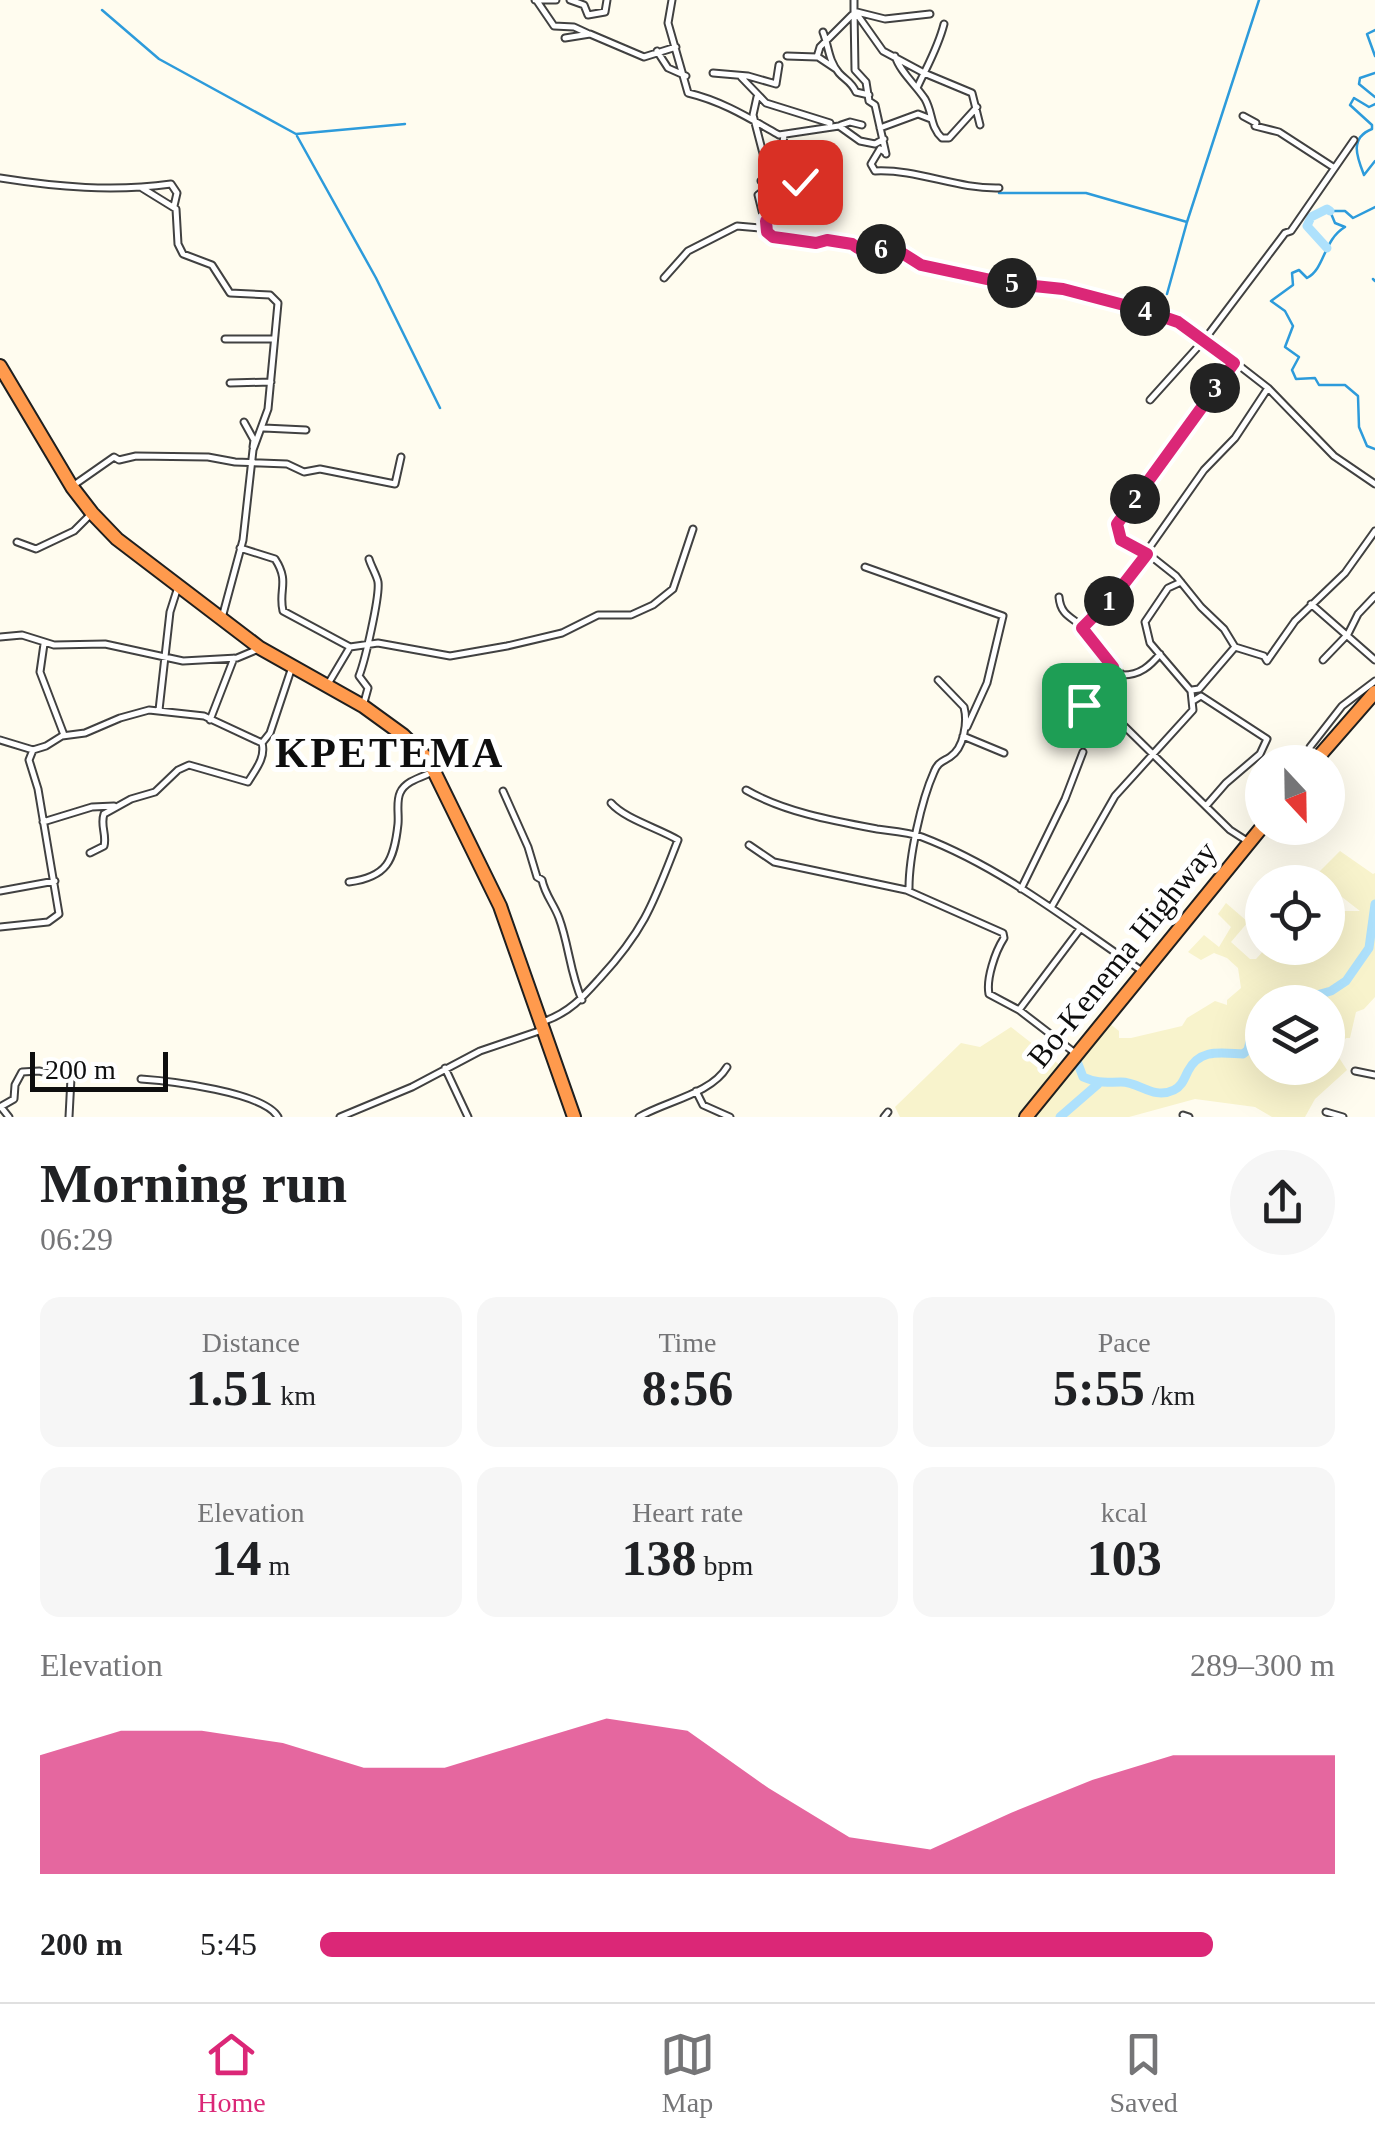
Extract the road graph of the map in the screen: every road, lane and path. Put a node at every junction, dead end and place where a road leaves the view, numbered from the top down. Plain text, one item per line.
1 (536, 0) edge
2 (556, 0) edge
3 (570, 0) edge
4 (607, 0) edge
5 (672, 0) edge
6 (854, 0) edge
7 (854, 12) junction
8 (930, 14) dead end
9 (944, 24) dead end
10 (823, 32) dead end
11 (586, 33) junction
12 (565, 38) dead end
13 (826, 40) junction
14 (676, 48) junction
15 (657, 51) junction
16 (787, 56) dead end
17 (895, 56) junction
18 (818, 57) junction
19 (778, 65) dead end
20 (836, 69) junction
21 (924, 73) junction
22 (684, 74) junction
23 (712, 74) dead end
24 (741, 77) junction
25 (917, 88) junction
26 (869, 96) junction
27 (757, 97) junction
28 (1243, 116) dead end
29 (931, 119) junction
30 (756, 120) junction
31 (862, 125) dead end
32 (839, 126) junction
33 (880, 128) junction
34 (784, 136) junction
35 (884, 139) junction
36 (1354, 140) dead end
37 (882, 150) junction
38 (766, 161) dead end
39 (1333, 167) junction
40 (0, 178) edge
41 (761, 181) dead end
42 (142, 188) junction
43 (999, 188) dead end
44 (174, 207) junction
45 (766, 221) junction
46 (767, 232) junction
47 (664, 278) dead end
48 (225, 339) dead end
49 (274, 339) junction
50 (1205, 339) junction
51 (1234, 363) junction
52 (0, 366) edge
53 (270, 382) junction
54 (230, 384) dead end
55 (1268, 388) junction
56 (1150, 400) dead end
57 (244, 422) dead end
58 (263, 428) junction
59 (306, 430) dead end
60 (253, 450) junction
61 (400, 457) dead end
62 (251, 462) junction
63 (1375, 484) edge
64 (72, 487) junction
65 (92, 514) junction
66 (693, 529) dead end
67 (1375, 531) edge
68 (17, 542) dead end
69 (240, 548) junction
70 (1147, 554) junction
71 (369, 560) dead end
72 (866, 567) dead end
73 (1181, 582) junction
74 (177, 587) junction
75 (1375, 596) edge
76 (1059, 597) dead end
77 (1311, 604) junction
78 (223, 619) junction
79 (1082, 628) junction
80 (1348, 634) junction
81 (0, 637) edge
82 (366, 642) junction
83 (44, 643) junction
84 (350, 646) junction
85 (260, 648) junction
86 (1236, 648) junction
87 (1160, 653) junction
88 (166, 658) junction
89 (234, 658) junction
90 (1323, 660) dead end
91 (1375, 660) edge
92 (292, 667) junction
93 (1113, 667) junction
94 (938, 680) dead end
95 (1375, 681) edge
96 (328, 684) junction
97 (1197, 692) junction
98 (1375, 692) edge
99 (1091, 700) junction
100 (364, 706) junction
101 (158, 710) junction
102 (210, 720) junction
103 (1064, 722) dead end
104 (964, 733) junction
105 (64, 736) junction
106 (0, 740) edge
107 (262, 743) junction
108 (1312, 745) edge
109 (1329, 745) edge
110 (33, 750) junction
111 (1083, 752) dead end
112 (1004, 753) dead end
113 (1153, 754) junction
114 (436, 771) junction
115 (746, 790) dead end
116 (503, 791) dead end
117 (611, 802) dead end
118 (117, 806) junction
119 (1206, 806) junction
120 (43, 822) junction
121 (916, 835) junction
122 (1245, 839) edge
123 (749, 845) dead end
124 (1247, 845) edge
125 (90, 853) dead end
126 (55, 880) junction
127 (349, 882) dead end
128 (1021, 889) junction
129 (906, 890) junction
130 (0, 891) edge
131 (1052, 906) junction
132 (0, 926) edge
133 (1080, 929) junction
134 (1142, 972) junction
135 (582, 1000) junction
136 (1019, 1010) junction
137 (543, 1026) junction
138 (1075, 1053) junction
139 (727, 1067) dead end
140 (445, 1068) junction
141 (1355, 1071) dead end
142 (22, 1072) junction
143 (1375, 1075) edge
144 (10, 1077) dead end
145 (141, 1079) dead end
146 (696, 1091) junction
147 (1, 1107) edge
148 (1326, 1112) dead end
149 (9, 1117) edge
150 (68, 1117) edge
151 (278, 1117) edge
152 (340, 1117) edge
153 (468, 1117) edge
154 (574, 1117) edge
155 (639, 1117) edge
156 (730, 1117) edge
157 (1026, 1117) edge
158 (1343, 1117) edge

1 - 2 street
1 - 11 street
3 - 4 street
5 - 14 street
6 - 7 street
7 - 8 street
7 - 13 street
7 - 17 street
7 - 26 street
9 - 21 street
10 - 13 street
11 - 12 street
11 - 15 street
13 - 18 street
13 - 20 street
14 - 15 street
14 - 22 street
15 - 22 street
16 - 18 street
17 - 21 street
17 - 25 street
18 - 20 street
19 - 24 street
20 - 26 street
21 - 25 street
21 - 29 street
22 - 30 street
23 - 24 street
24 - 27 street
25 - 29 street
26 - 33 street
27 - 30 street
27 - 32 street
28 - 39 street
29 - 33 street
30 - 34 street
30 - 38 street
31 - 32 street
32 - 34 street
32 - 37 street
33 - 35 street
34 - 45 street
35 - 37 street
35 - 37 street
36 - 39 street
37 - 43 street
39 - 50 street
40 - 42 street
41 - 45 street
42 - 44 street
42 - 44 street
44 - 49 street
45 - 46 street
46 - 47 street
46 - 50 street
48 - 49 street
49 - 53 street
50 - 51 street
50 - 56 street
51 - 55 street
51 - 70 street
52 - 64 highway
53 - 54 street
53 - 58 street
55 - 63 street
55 - 70 street
57 - 60 street
58 - 59 street
58 - 60 street
60 - 62 street
61 - 62 street
62 - 64 street
62 - 69 street
64 - 65 highway
65 - 68 street
65 - 74 highway
66 - 82 street
67 - 77 street
69 - 78 street
69 - 84 street
70 - 73 street
70 - 79 street
71 - 82 street
72 - 104 street
73 - 86 street
73 - 87 street
74 - 78 highway
74 - 88 street
75 - 80 street
76 - 79 street
77 - 80 street
77 - 86 street
78 - 85 highway
79 - 93 street
80 - 90 street
80 - 91 street
81 - 83 street
82 - 84 street
82 - 100 street
83 - 88 street
83 - 105 street
84 - 96 street
85 - 89 street
85 - 92 highway
86 - 97 street
87 - 93 street
87 - 97 street
88 - 89 street
88 - 101 street
89 - 102 street
92 - 96 highway
92 - 107 street
93 - 99 street
94 - 104 street
95 - 108 street
96 - 100 highway
97 - 113 street
97 - 119 street
98 - 109 highway
99 - 103 street
99 - 113 street
100 - 114 highway
101 - 102 street
101 - 105 street
102 - 107 street
104 - 112 street
104 - 121 street
105 - 110 street
106 - 110 street
107 - 118 street
110 - 120 street
111 - 128 street
113 - 119 street
113 - 131 street
114 - 127 street
114 - 137 highway
115 - 121 street
116 - 135 street
117 - 135 street
118 - 120 street
118 - 125 street
119 - 122 street
120 - 126 street
121 - 128 street
121 - 129 street
123 - 129 street
124 - 134 highway, Bo-Kenema Highway
126 - 130 street
126 - 132 street
128 - 131 street
129 - 136 street
131 - 133 street
133 - 134 street
133 - 136 street
134 - 138 highway, Bo-Kenema Highway
135 - 137 street
136 - 138 street
137 - 140 street
137 - 154 highway
138 - 157 highway, Bo-Kenema Highway
139 - 146 street
140 - 152 street
140 - 153 street
141 - 143 street
142 - 144 street
142 - 147 street
142 - 150 street
145 - 151 street
146 - 155 street
146 - 156 street
147 - 149 street
148 - 158 street

